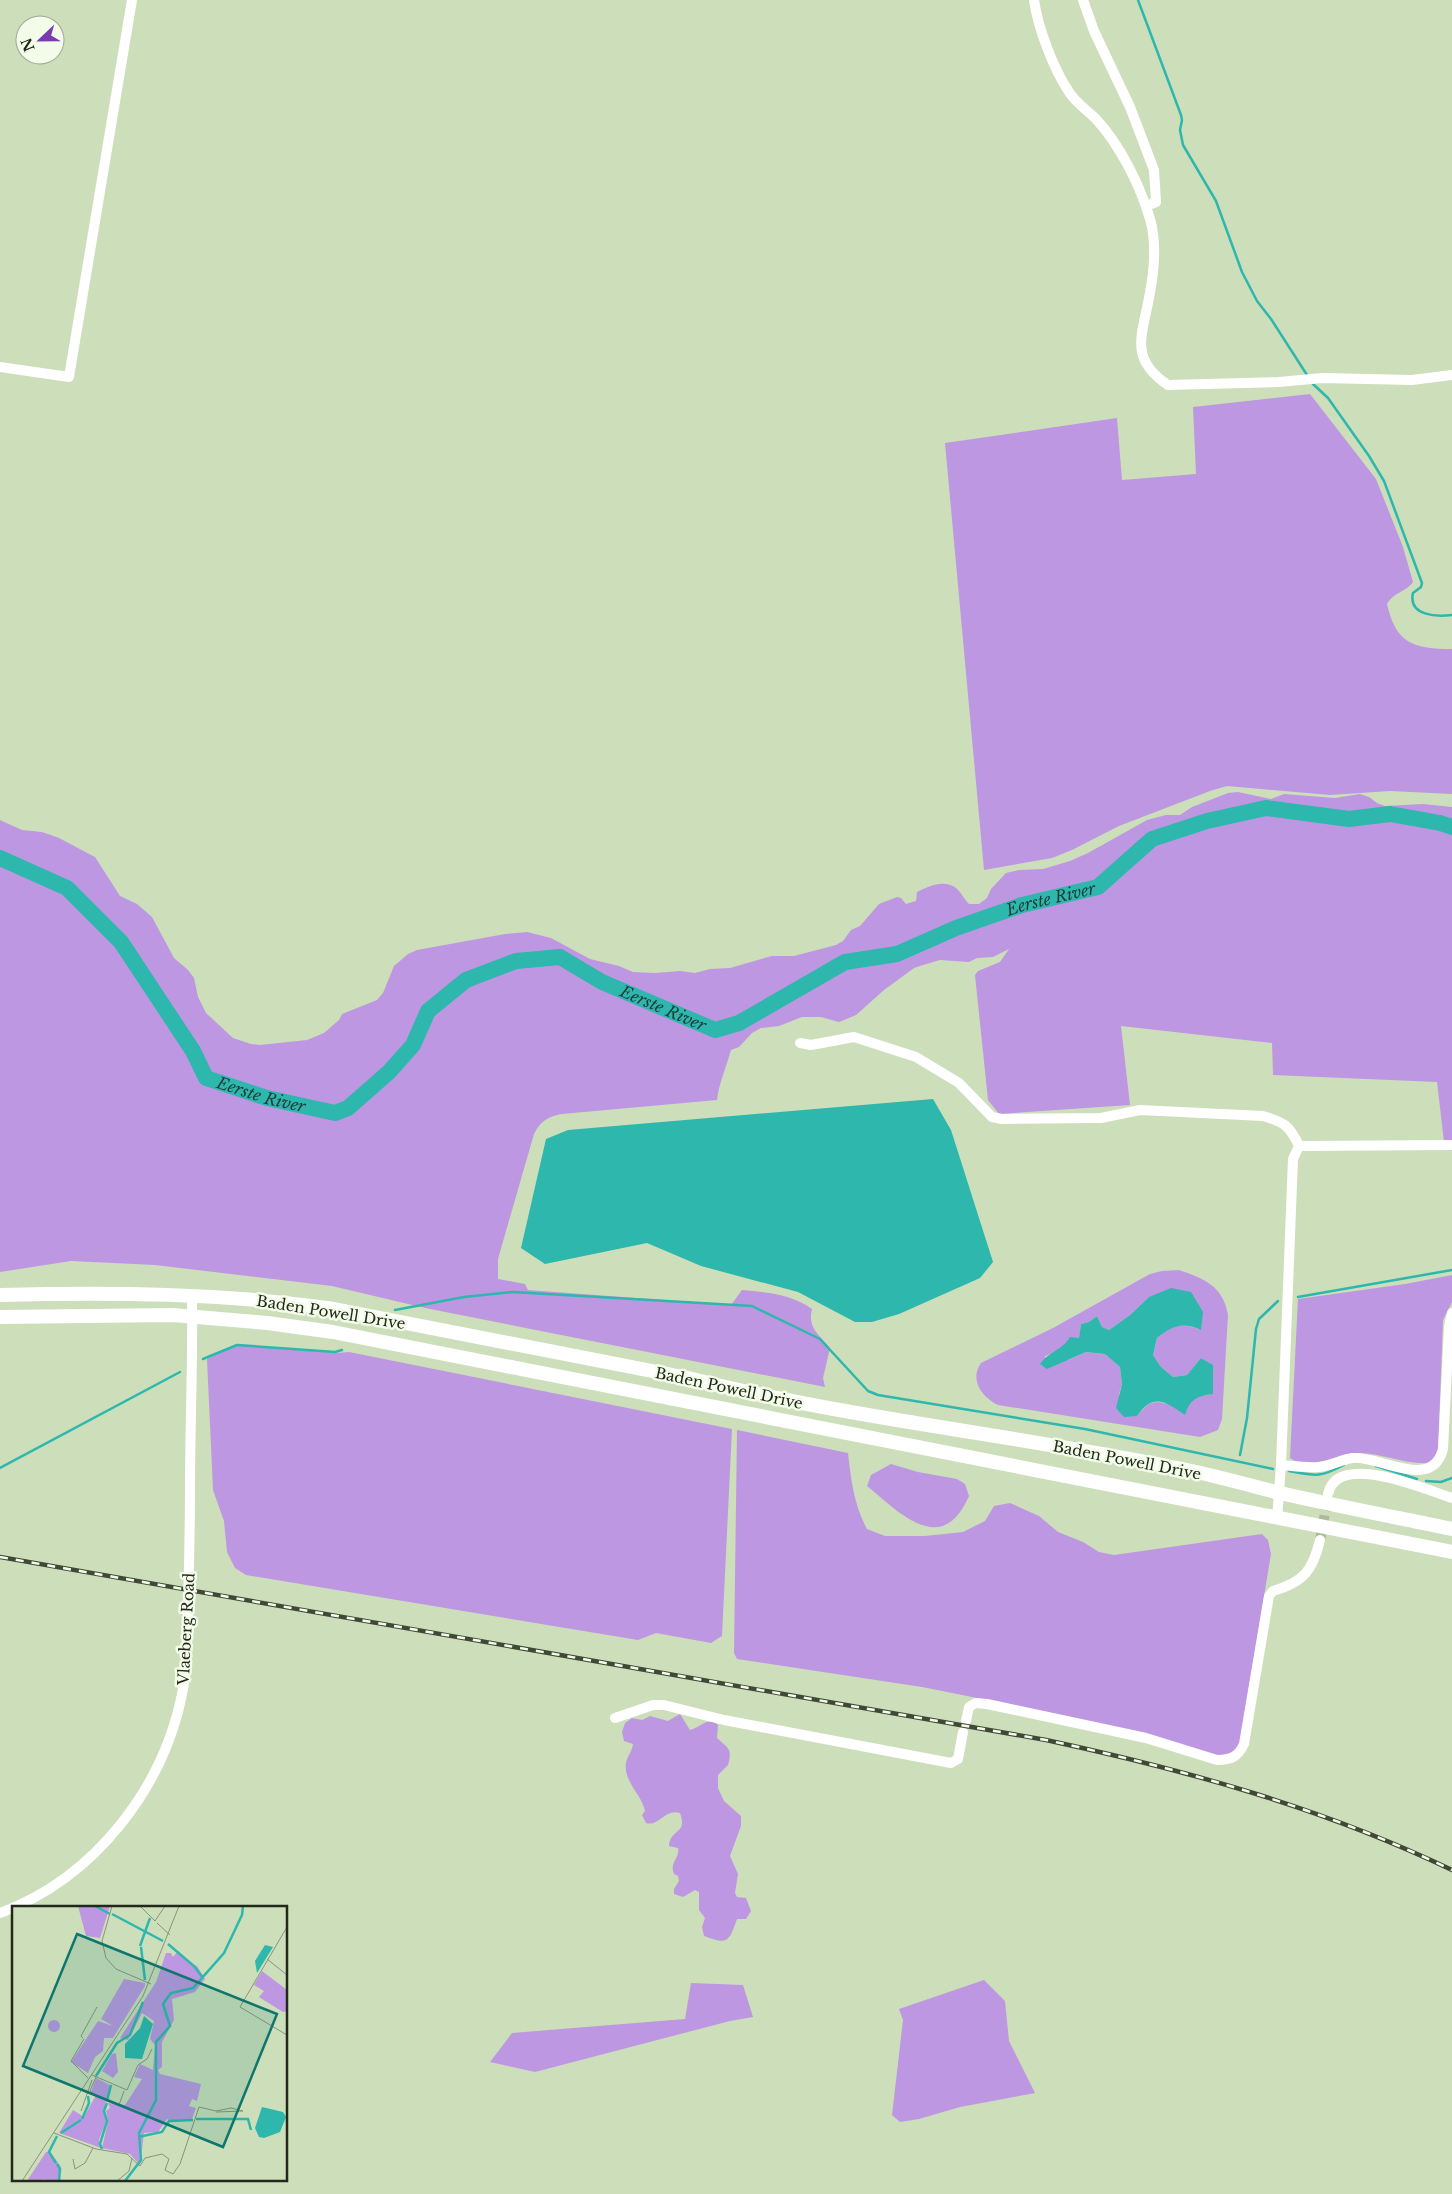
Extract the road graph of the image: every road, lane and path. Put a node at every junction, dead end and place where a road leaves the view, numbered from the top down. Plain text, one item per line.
1 (132, 0) edge
2 (1034, 0) edge
3 (1083, 0) edge
4 (1146, 206) junction
5 (0, 367) edge
6 (1452, 374) edge
7 (800, 1043) dead end
8 (1299, 1146) junction
9 (1452, 1146) edge
10 (0, 1295) edge
11 (192, 1297) junction
12 (1452, 1313) edge
13 (192, 1316) junction
14 (0, 1317) edge
15 (1281, 1465) junction
16 (1428, 1468) junction
17 (1414, 1486) junction
18 (1279, 1493) junction
19 (1328, 1494) tunnel mouth
20 (1452, 1498) edge
21 (1277, 1518) junction
22 (1452, 1529) edge
23 (1320, 1540) tunnel mouth
24 (1452, 1552) edge
25 (615, 1718) dead end
26 (15, 1906) edge
27 (12, 1907) edge
28 (0, 1913) edge

1 - 5 street
2 - 4 street
3 - 4 street
4 - 6 street
7 - 8 street
8 - 9 street
8 - 15 street
10 - 11 main road, Baden Powell Drive
11 - 13 street, Vlaeberg Road
11 - 18 main road, Baden Powell Drive
12 - 16 street
13 - 14 main road, Baden Powell Drive
13 - 21 main road, Baden Powell Drive
13 - 26 street, Vlaeberg Road
15 - 16 street
15 - 18 street
16 - 17 street
17 - 19 street
17 - 20 street
18 - 21 street
18 - 22 main road, Baden Powell Drive
21 - 24 main road, Baden Powell Drive
23 - 25 street
27 - 28 street, Vlaeberg Road

